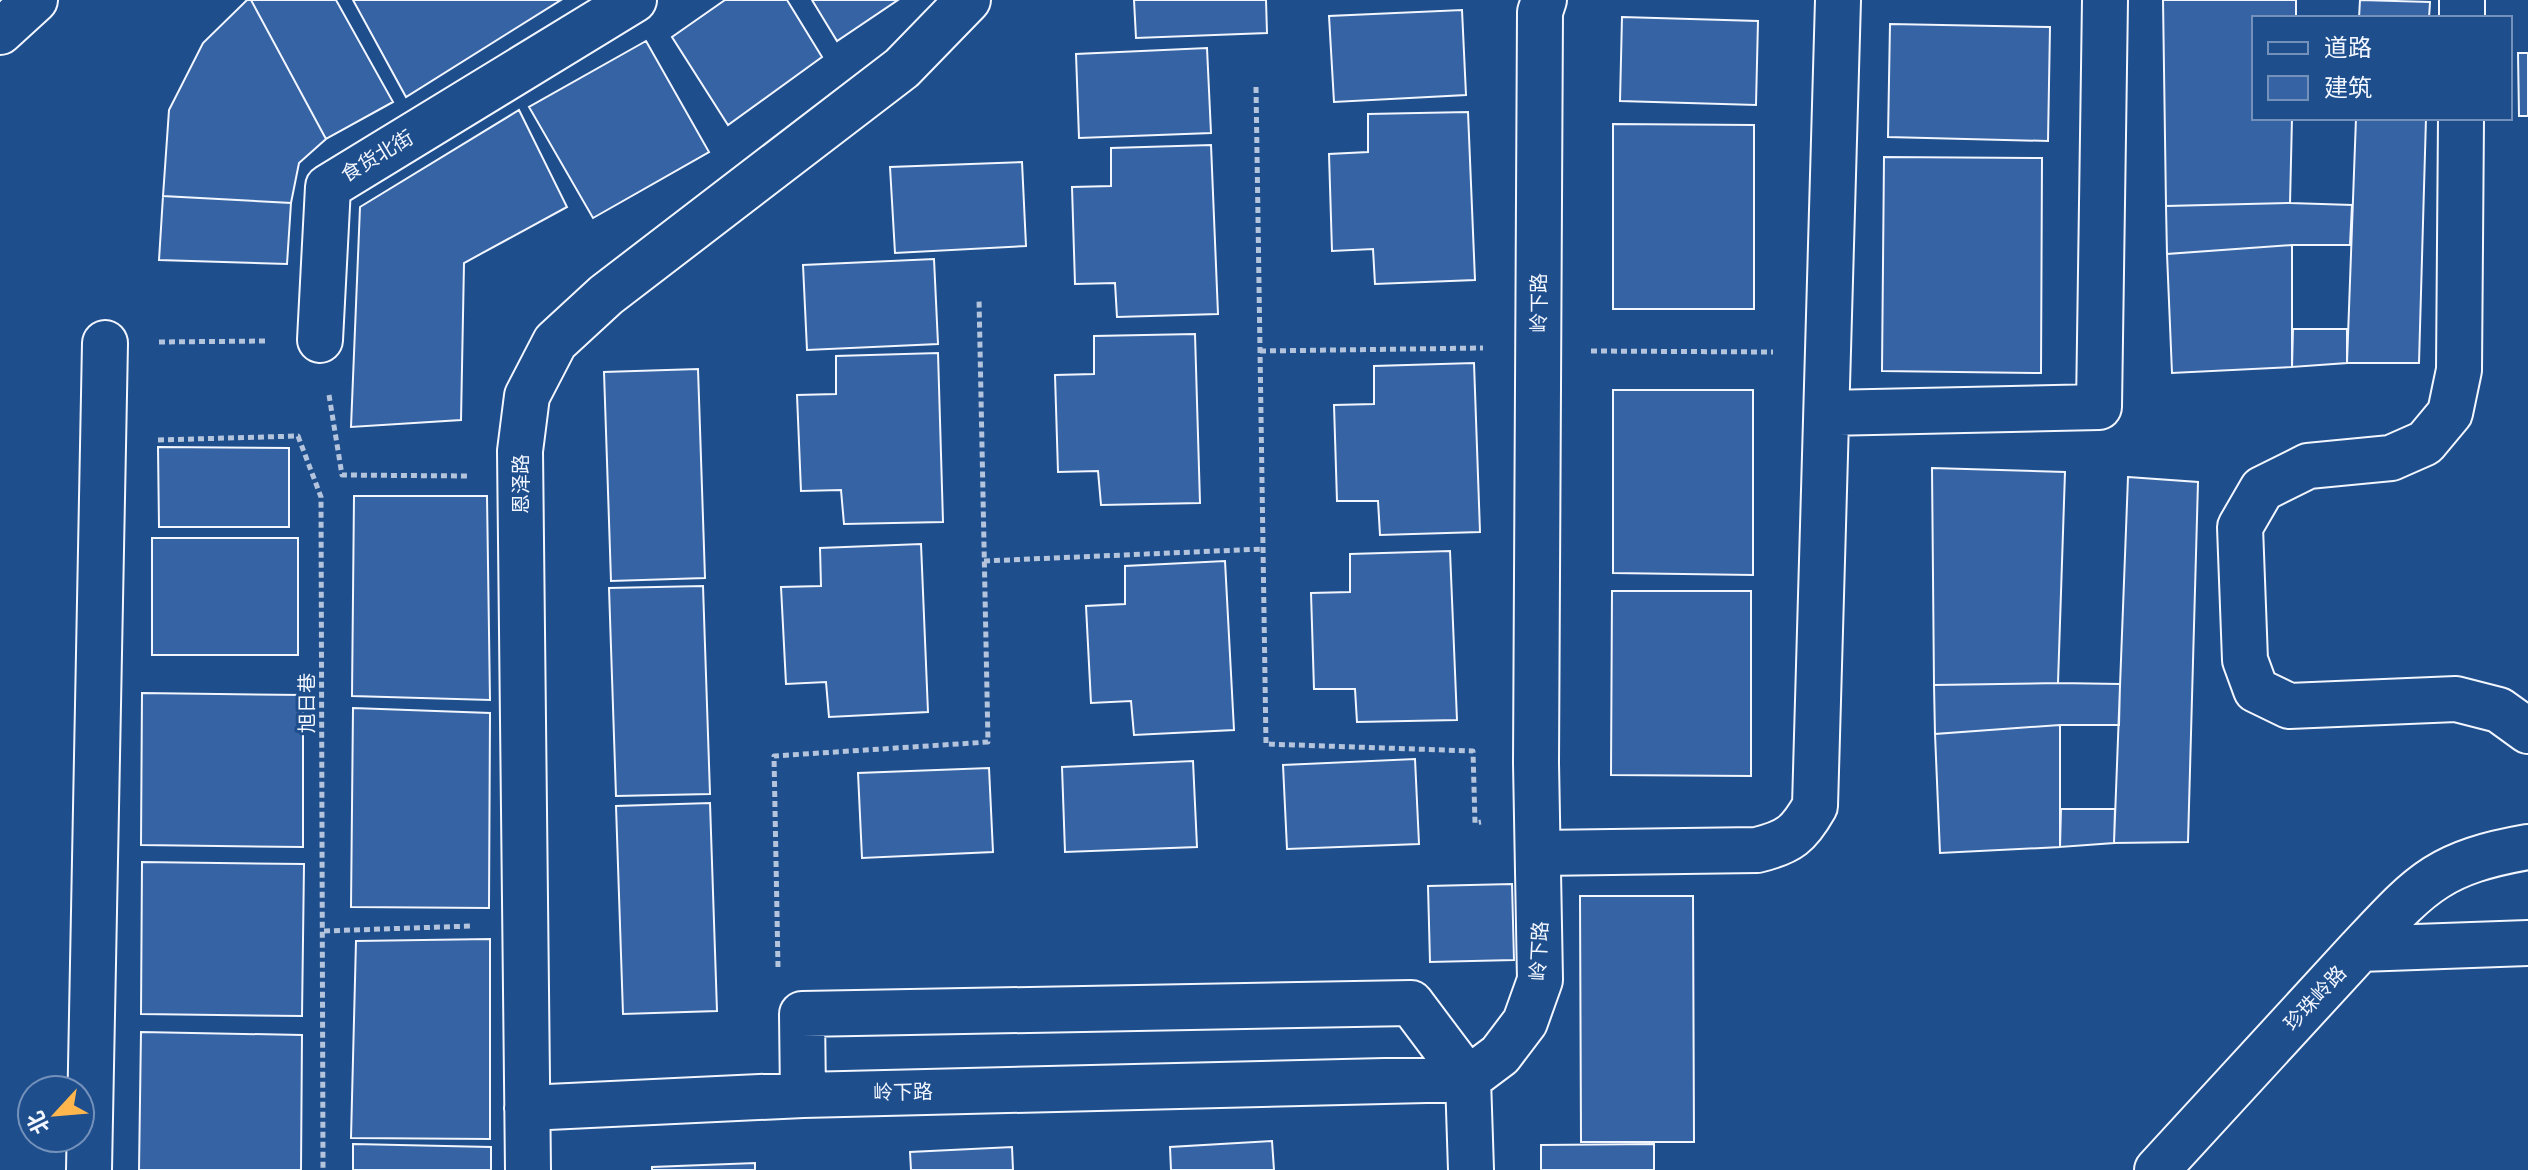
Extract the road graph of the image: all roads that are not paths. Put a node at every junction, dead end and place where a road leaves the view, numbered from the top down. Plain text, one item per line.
1 (35, 0) edge
2 (634, 0) edge
3 (968, 0) edge
4 (1544, 0) edge
5 (1838, 0) edge
6 (2105, 0) edge
7 (0, 32) edge
8 (2461, 120) edge
9 (320, 340) road end
10 (105, 343) road end
11 (1827, 413) junction
12 (2528, 731) edge
13 (1538, 837) junction
14 (2528, 847) edge
15 (2528, 943) edge
16 (2360, 949) junction
17 (1468, 1079) junction
18 (803, 1095) junction
19 (527, 1108) junction
20 (89, 1170) edge
21 (528, 1170) edge
22 (1471, 1170) edge
23 (2157, 1170) edge

1 - 7 street
2 - 9 street, 食货北街
3 - 19 street, 恩泽路
4 - 13 street, 岭下路
5 - 11 street
6 - 11 street
8 - 12 street
10 - 20 street
11 - 13 street
13 - 17 street, 岭下路
14 - 16 street
15 - 16 street, 珍珠岭路
16 - 23 street, 珍珠岭路
17 - 18 street, 岭下路
17 - 18 street
17 - 22 street
18 - 19 street, 岭下路
19 - 21 street, 恩泽路

